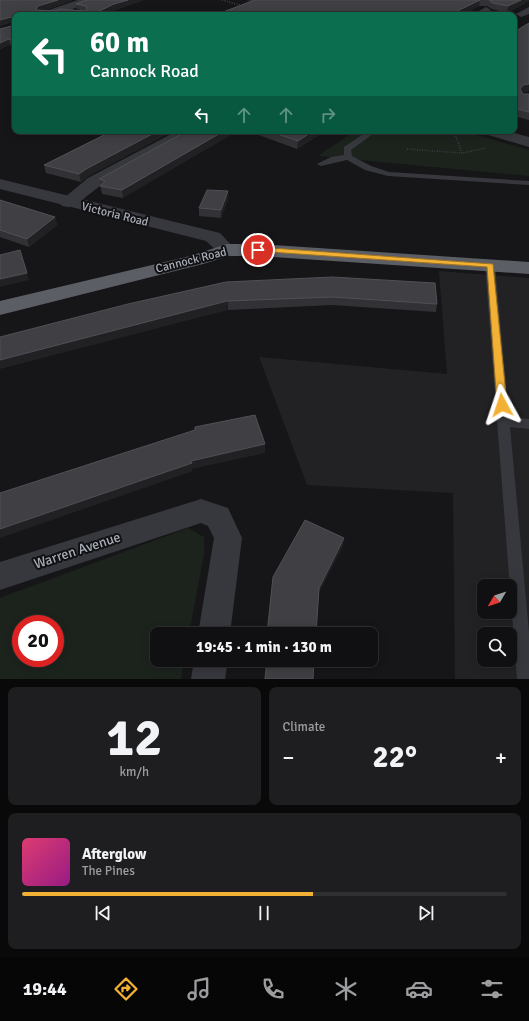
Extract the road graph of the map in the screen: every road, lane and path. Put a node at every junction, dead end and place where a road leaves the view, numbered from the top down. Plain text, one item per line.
1 (88, 0) edge
2 (222, 0) edge
3 (249, 7) edge
4 (61, 9) junction
5 (52, 12) edge
6 (72, 12) edge
7 (182, 134) edge
8 (369, 134) edge
9 (455, 134) edge
10 (501, 134) edge
11 (529, 142) edge
12 (483, 148) dead end
13 (407, 149) dead end
14 (462, 153) junction
15 (348, 157) junction
16 (321, 164) dead end
17 (529, 183) edge
18 (0, 184) edge
19 (68, 202) junction
20 (227, 250) junction
21 (490, 265) junction
22 (529, 268) edge
23 (0, 308) edge
24 (503, 421) junction
25 (529, 424) edge
26 (0, 576) edge
27 (215, 627) edge
28 (210, 667) edge
29 (208, 679) edge
30 (525, 679) edge

1 - 4 street
2 - 3 path
4 - 5 street
4 - 6 street
7 - 19 street
8 - 15 lane
9 - 14 path
10 - 11 street
12 - 14 path
13 - 14 path
15 - 16 lane
15 - 17 lane
18 - 19 street, Victoria Road
19 - 20 street, Victoria Road
20 - 21 highway, Cannock Road
20 - 23 highway, Cannock Road
21 - 22 highway, Cannock Road
21 - 24 lane
24 - 25 lane
24 - 30 lane
26 - 27 street, Warren Avenue
28 - 29 street

